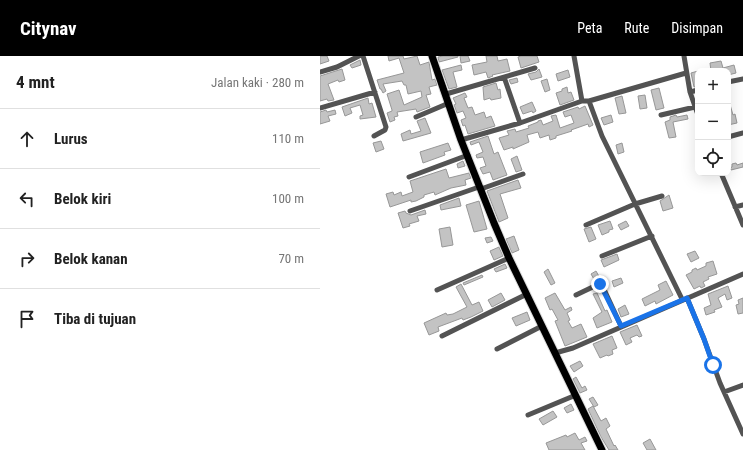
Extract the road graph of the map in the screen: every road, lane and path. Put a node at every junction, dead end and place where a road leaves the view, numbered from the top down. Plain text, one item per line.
1 (359, 56) edge
2 (363, 56) edge
3 (432, 56) edge
4 (574, 56) edge
5 (684, 56) edge
6 (535, 68) dead end
7 (320, 72) edge
8 (686, 74) junction
9 (504, 77) junction
10 (743, 79) edge
11 (731, 81) edge
12 (695, 91) edge
13 (375, 92) junction
14 (690, 92) junction
15 (446, 94) junction
16 (582, 101) junction
17 (589, 101) junction
18 (449, 103) junction
19 (695, 107) joint
20 (320, 108) edge
21 (661, 115) dead end
22 (416, 117) dead end
23 (520, 123) junction
24 (743, 133) edge
25 (374, 136) dead end
26 (731, 136) edge
27 (461, 140) junction
28 (468, 155) junction
29 (523, 174) dead end
30 (722, 176) edge
31 (409, 177) dead end
32 (480, 188) junction
33 (662, 196) dead end
34 (635, 204) junction
35 (743, 205) edge
36 (735, 207) junction
37 (410, 211) dead end
38 (586, 225) dead end
39 (743, 225) edge
40 (652, 236) junction
41 (602, 256) dead end
42 (509, 258) junction
43 (743, 274) edge
44 (437, 290) dead end
45 (527, 294) junction
46 (576, 295) dead end
47 (685, 299) junction
48 (542, 326) junction
49 (621, 326) junction
50 (442, 336) dead end
51 (498, 349) dead end
52 (555, 353) junction
53 (743, 385) edge
54 (723, 391) junction
55 (576, 395) junction
56 (528, 415) dead end
57 (743, 434) edge
58 (602, 450) edge

1 - 7 street
2 - 13 street
3 - 15 highway
4 - 16 street
5 - 8 street
6 - 9 street
8 - 14 street
8 - 17 street
9 - 15 street
9 - 23 street
10 - 11 street
12 - 14 street
13 - 20 street
13 - 25 street
14 - 19 street
15 - 18 highway
16 - 17 street
16 - 23 street
17 - 34 street
18 - 22 street
18 - 27 highway
19 - 21 street
23 - 27 street
24 - 26 street
27 - 28 highway
28 - 31 street
28 - 32 highway
29 - 32 street
30 - 36 street
32 - 37 street
32 - 42 highway
33 - 34 street
34 - 38 street
34 - 40 street
35 - 36 street
36 - 39 street
40 - 41 street
40 - 47 street
42 - 44 street
42 - 45 highway
43 - 47 street
45 - 48 highway
45 - 50 street
46 - 49 street
47 - 49 street
47 - 54 street
48 - 51 street
48 - 52 highway
49 - 52 street
52 - 55 highway
53 - 54 street
54 - 57 street
55 - 56 street
55 - 58 highway

